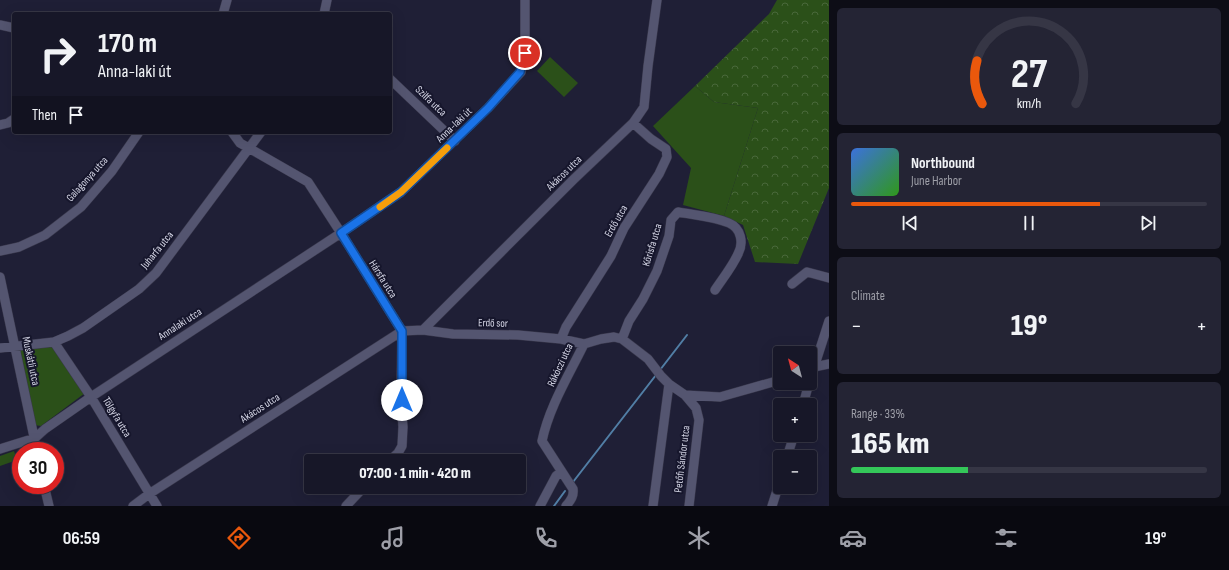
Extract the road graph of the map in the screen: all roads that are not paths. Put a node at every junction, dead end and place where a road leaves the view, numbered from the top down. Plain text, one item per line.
1 (227, 0) edge
2 (327, 0) edge
3 (525, 0) edge
4 (657, 0) edge
5 (224, 12) edge
6 (324, 12) edge
7 (0, 25) edge
8 (12, 28) edge
9 (392, 81) edge
10 (12, 120) edge
11 (633, 123) junction
12 (0, 125) edge
13 (138, 134) edge
14 (233, 134) edge
15 (260, 134) edge
16 (455, 141) junction
17 (249, 149) junction
18 (341, 233) junction
19 (0, 251) edge
20 (0, 277) edge
21 (829, 278) edge
22 (792, 284) dead end
23 (715, 290) dead end
24 (829, 322) edge
25 (423, 330) junction
26 (402, 331) junction
27 (561, 339) junction
28 (622, 339) junction
29 (54, 342) junction
30 (584, 344) junction
31 (16, 346) junction
32 (0, 348) edge
33 (817, 357) edge
34 (829, 364) edge
35 (817, 371) edge
36 (773, 382) edge
37 (669, 384) junction
38 (685, 394) junction
39 (91, 397) junction
40 (35, 438) junction
41 (36, 442) edge
42 (0, 449) edge
43 (397, 454) edge
44 (561, 472) junction
45 (46, 494) edge
46 (149, 494) junction
47 (357, 494) edge
48 (776, 494) edge
49 (49, 506) edge
50 (133, 506) edge
51 (157, 506) edge
52 (346, 506) edge
53 (540, 506) edge
54 (566, 506) edge
55 (652, 506) edge
56 (689, 506) edge
57 (772, 506) edge

1 - 5 street
2 - 6 street
3 - 16 street, Anna-laki út
4 - 11 street, Akácos utca
7 - 8 street
9 - 16 street, Szilfa utca
10 - 12 street
11 - 25 street, Akácos utca
11 - 27 street, Erdő utca
13 - 19 street, Galagonya utca
14 - 17 street, Hársfa utca
15 - 17 street, Juharfa utca
16 - 18 street, Anna-laki út
17 - 18 street, Hársfa utca
17 - 29 street, Juharfa utca
18 - 26 street, Hársfa utca
18 - 39 street, Annalaki utca
20 - 31 street, Muskátli utca
21 - 22 street
23 - 28 street, Kőrisfa utca
24 - 33 street
25 - 26 street, Erdő sor
25 - 27 street, Erdő sor
26 - 43 street
26 - 46 street, Akácos utca
27 - 30 street, Erdő sor
28 - 30 street, Rákóczi utca
28 - 37 street
29 - 31 street, Juharfa utca
29 - 39 street, Tölgyfa utca
30 - 44 street, Rákóczi utca
31 - 32 street, Juharfa utca
31 - 40 street, Muskátli utca
34 - 35 street
36 - 38 street, Petőfi Sándor utca
37 - 38 street, Petőfi Sándor utca
37 - 55 street
38 - 56 street, Petőfi Sándor utca
39 - 40 street, Annalaki utca
39 - 46 street, Tölgyfa utca
40 - 41 street, Muskátli utca
40 - 42 street
44 - 53 street
44 - 54 street, Rákóczi utca
45 - 49 street
46 - 50 street, Akácos utca
46 - 51 street, Tölgyfa utca
47 - 52 street
48 - 57 street

